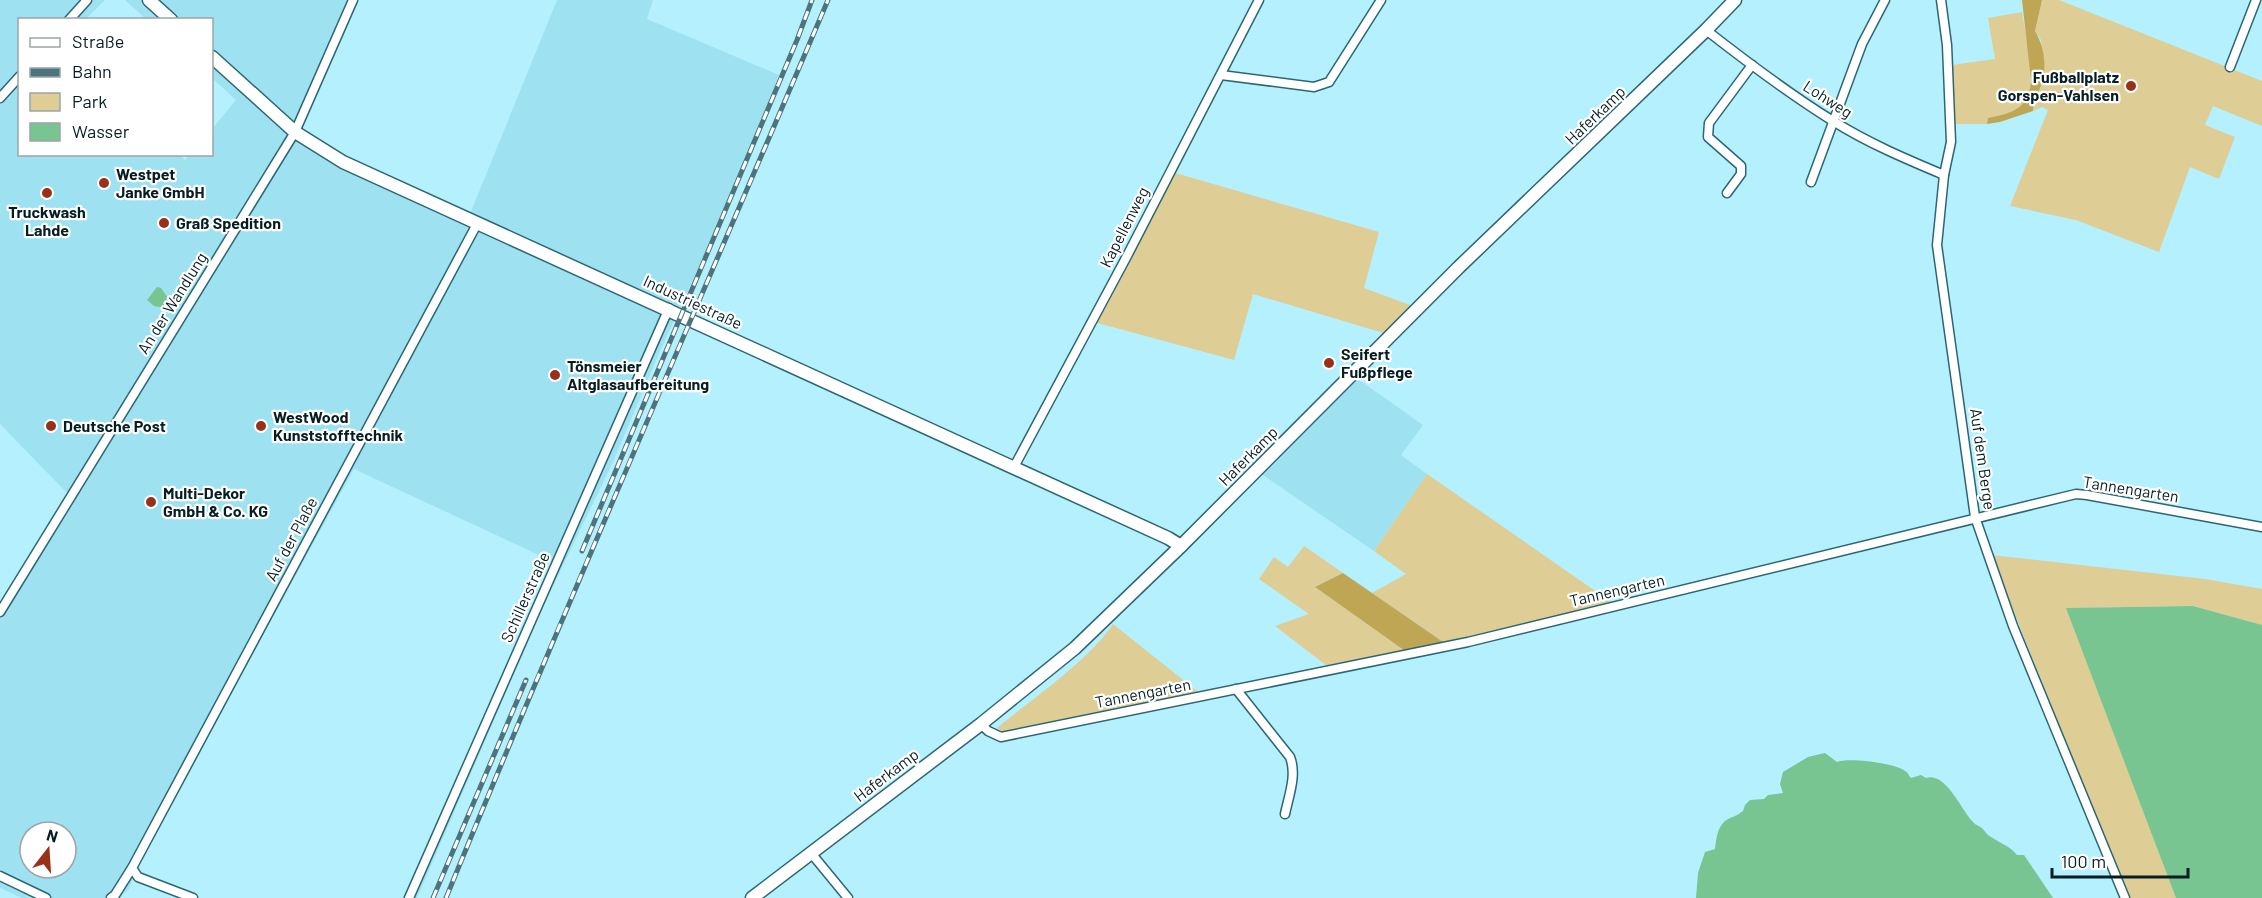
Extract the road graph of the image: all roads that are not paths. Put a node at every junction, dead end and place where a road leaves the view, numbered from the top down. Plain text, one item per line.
1 (87, 0) edge
2 (149, 0) edge
3 (352, 0) edge
4 (1260, 0) edge
5 (1381, 0) edge
6 (1735, 0) edge
7 (1885, 0) edge
8 (1941, 0) edge
9 (2256, 0) edge
10 (71, 18) edge
11 (169, 18) edge
12 (1706, 30) junction
13 (213, 58) edge
14 (1752, 65) junction
15 (2230, 67) dead end
16 (1221, 75) junction
17 (18, 78) edge
18 (0, 98) edge
19 (1833, 122) junction
20 (295, 132) junction
21 (1944, 175) junction
22 (1811, 182) dead end
23 (1727, 193) dead end
24 (477, 224) junction
25 (669, 308) junction
26 (1014, 467) junction
27 (1975, 517) junction
28 (2262, 528) edge
29 (1181, 546) junction
30 (0, 612) edge
31 (1236, 689) junction
32 (981, 724) junction
33 (1284, 814) dead end
34 (811, 852) junction
35 (132, 868) junction
36 (0, 876) edge
37 (46, 898) edge
38 (111, 898) edge
39 (193, 898) edge
40 (409, 898) edge
41 (752, 898) edge
42 (848, 898) edge
43 (2125, 898) edge

1 - 10 street
2 - 11 street
3 - 20 street, An der Wandlung
4 - 16 street, Kapellenweg
5 - 16 street
6 - 12 street, Haferkamp
7 - 19 street
8 - 21 street, Auf dem Berge
9 - 15 street
12 - 14 street, Lohweg
12 - 29 street, Haferkamp
13 - 20 street, Industriestraße
14 - 19 street, Lohweg
14 - 23 street
16 - 26 street, Kapellenweg
17 - 18 street
19 - 21 street, Lohweg
19 - 22 street
20 - 24 street, Industriestraße
20 - 30 street, An der Wandlung
21 - 27 street, Auf dem Berge
24 - 25 street, Industriestraße
24 - 35 street, Auf der Plaße
25 - 26 street, Industriestraße
25 - 40 street, Schillerstraße
26 - 29 street, Industriestraße
27 - 28 street, Tannengarten
27 - 31 street, Tannengarten
27 - 43 street, Auf dem Berge
29 - 32 street, Haferkamp
31 - 32 street, Tannengarten
31 - 33 street
32 - 34 street, Haferkamp
34 - 41 street, Haferkamp
34 - 42 street
35 - 38 street, Auf der Plaße
35 - 39 street
36 - 37 street

